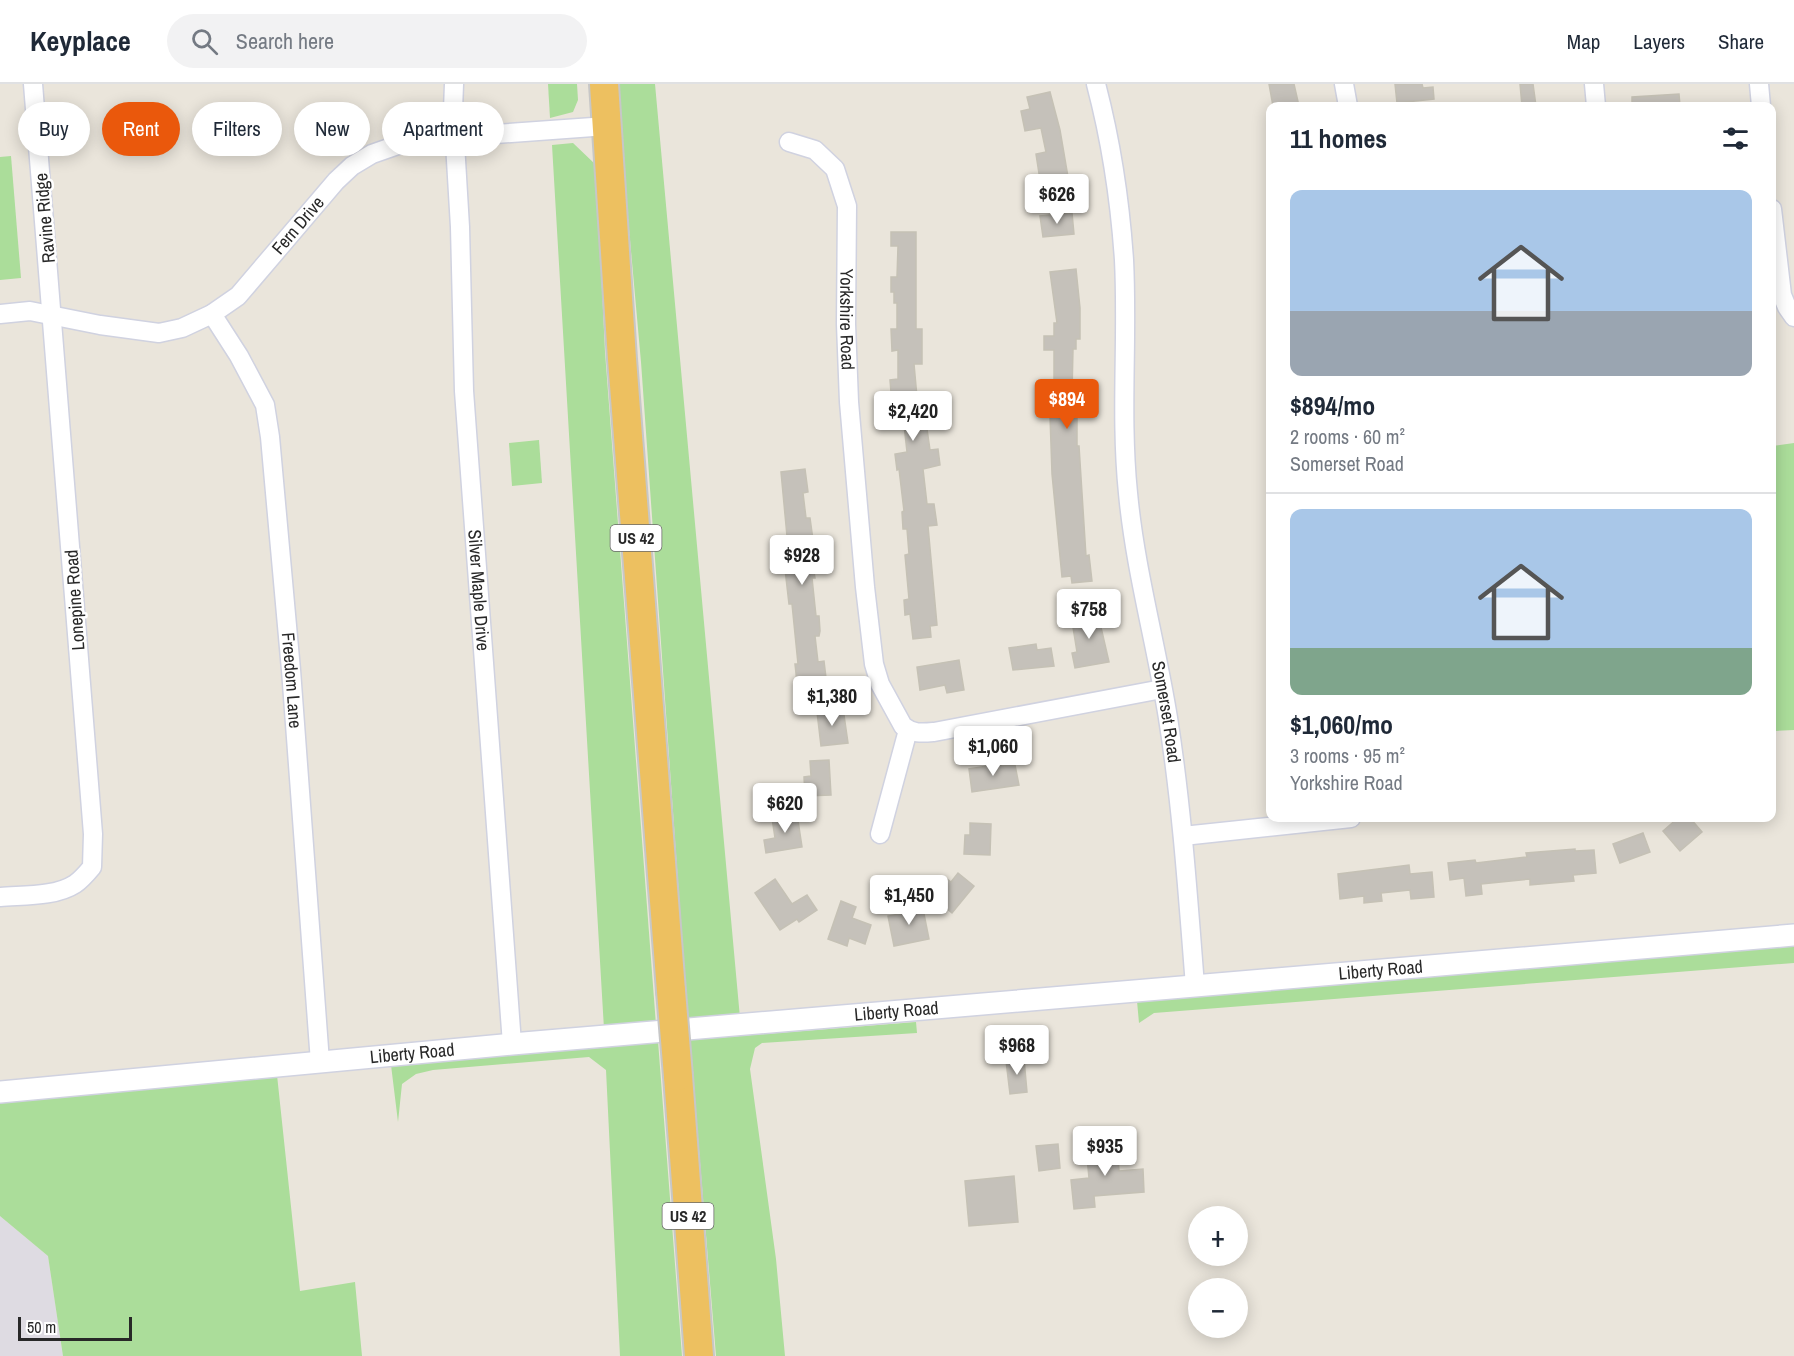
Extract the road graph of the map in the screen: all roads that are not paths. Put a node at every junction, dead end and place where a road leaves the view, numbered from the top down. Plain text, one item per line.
1 (33, 84) edge
2 (454, 84) edge
3 (604, 84) edge
4 (1096, 84) edge
5 (1344, 84) edge
6 (1594, 84) edge
7 (1759, 84) edge
8 (453, 102) edge
9 (1347, 102) edge
10 (1596, 102) edge
11 (1761, 102) edge
12 (607, 126) junction
13 (504, 133) edge
14 (789, 142) dead end
15 (382, 150) edge
16 (456, 156) edge
17 (1776, 243) edge
18 (0, 314) edge
19 (213, 314) junction
20 (53, 316) junction
21 (1794, 317) edge
22 (1162, 689) junction
23 (908, 730) junction
24 (1314, 822) edge
25 (880, 834) dead end
26 (1183, 836) junction
27 (0, 897) edge
28 (1794, 935) edge
29 (1195, 986) junction
30 (512, 1044) junction
31 (320, 1062) junction
32 (0, 1092) edge
33 (699, 1356) edge

1 - 20 street, Ravine Ridge
2 - 8 street, Silver Maple Drive
3 - 12 highway, US 42
4 - 22 street, Somerset Road
5 - 9 street
6 - 10 street
7 - 11 street
12 - 13 street, Fern Drive
12 - 33 highway, US 42, bridge
14 - 23 street, Yorkshire Road
15 - 19 street, Fern Drive
16 - 30 street, Silver Maple Drive
17 - 21 street
18 - 20 street, Fern Drive
19 - 20 street, Fern Drive
19 - 31 street, Freedom Lane
20 - 27 street, Lonepine Road
22 - 23 street
22 - 26 street, Somerset Road
23 - 25 street
24 - 26 street
26 - 29 street, Somerset Road
28 - 29 street, Liberty Road
29 - 30 street, Liberty Road
30 - 31 street, Liberty Road
31 - 32 street, Liberty Road

